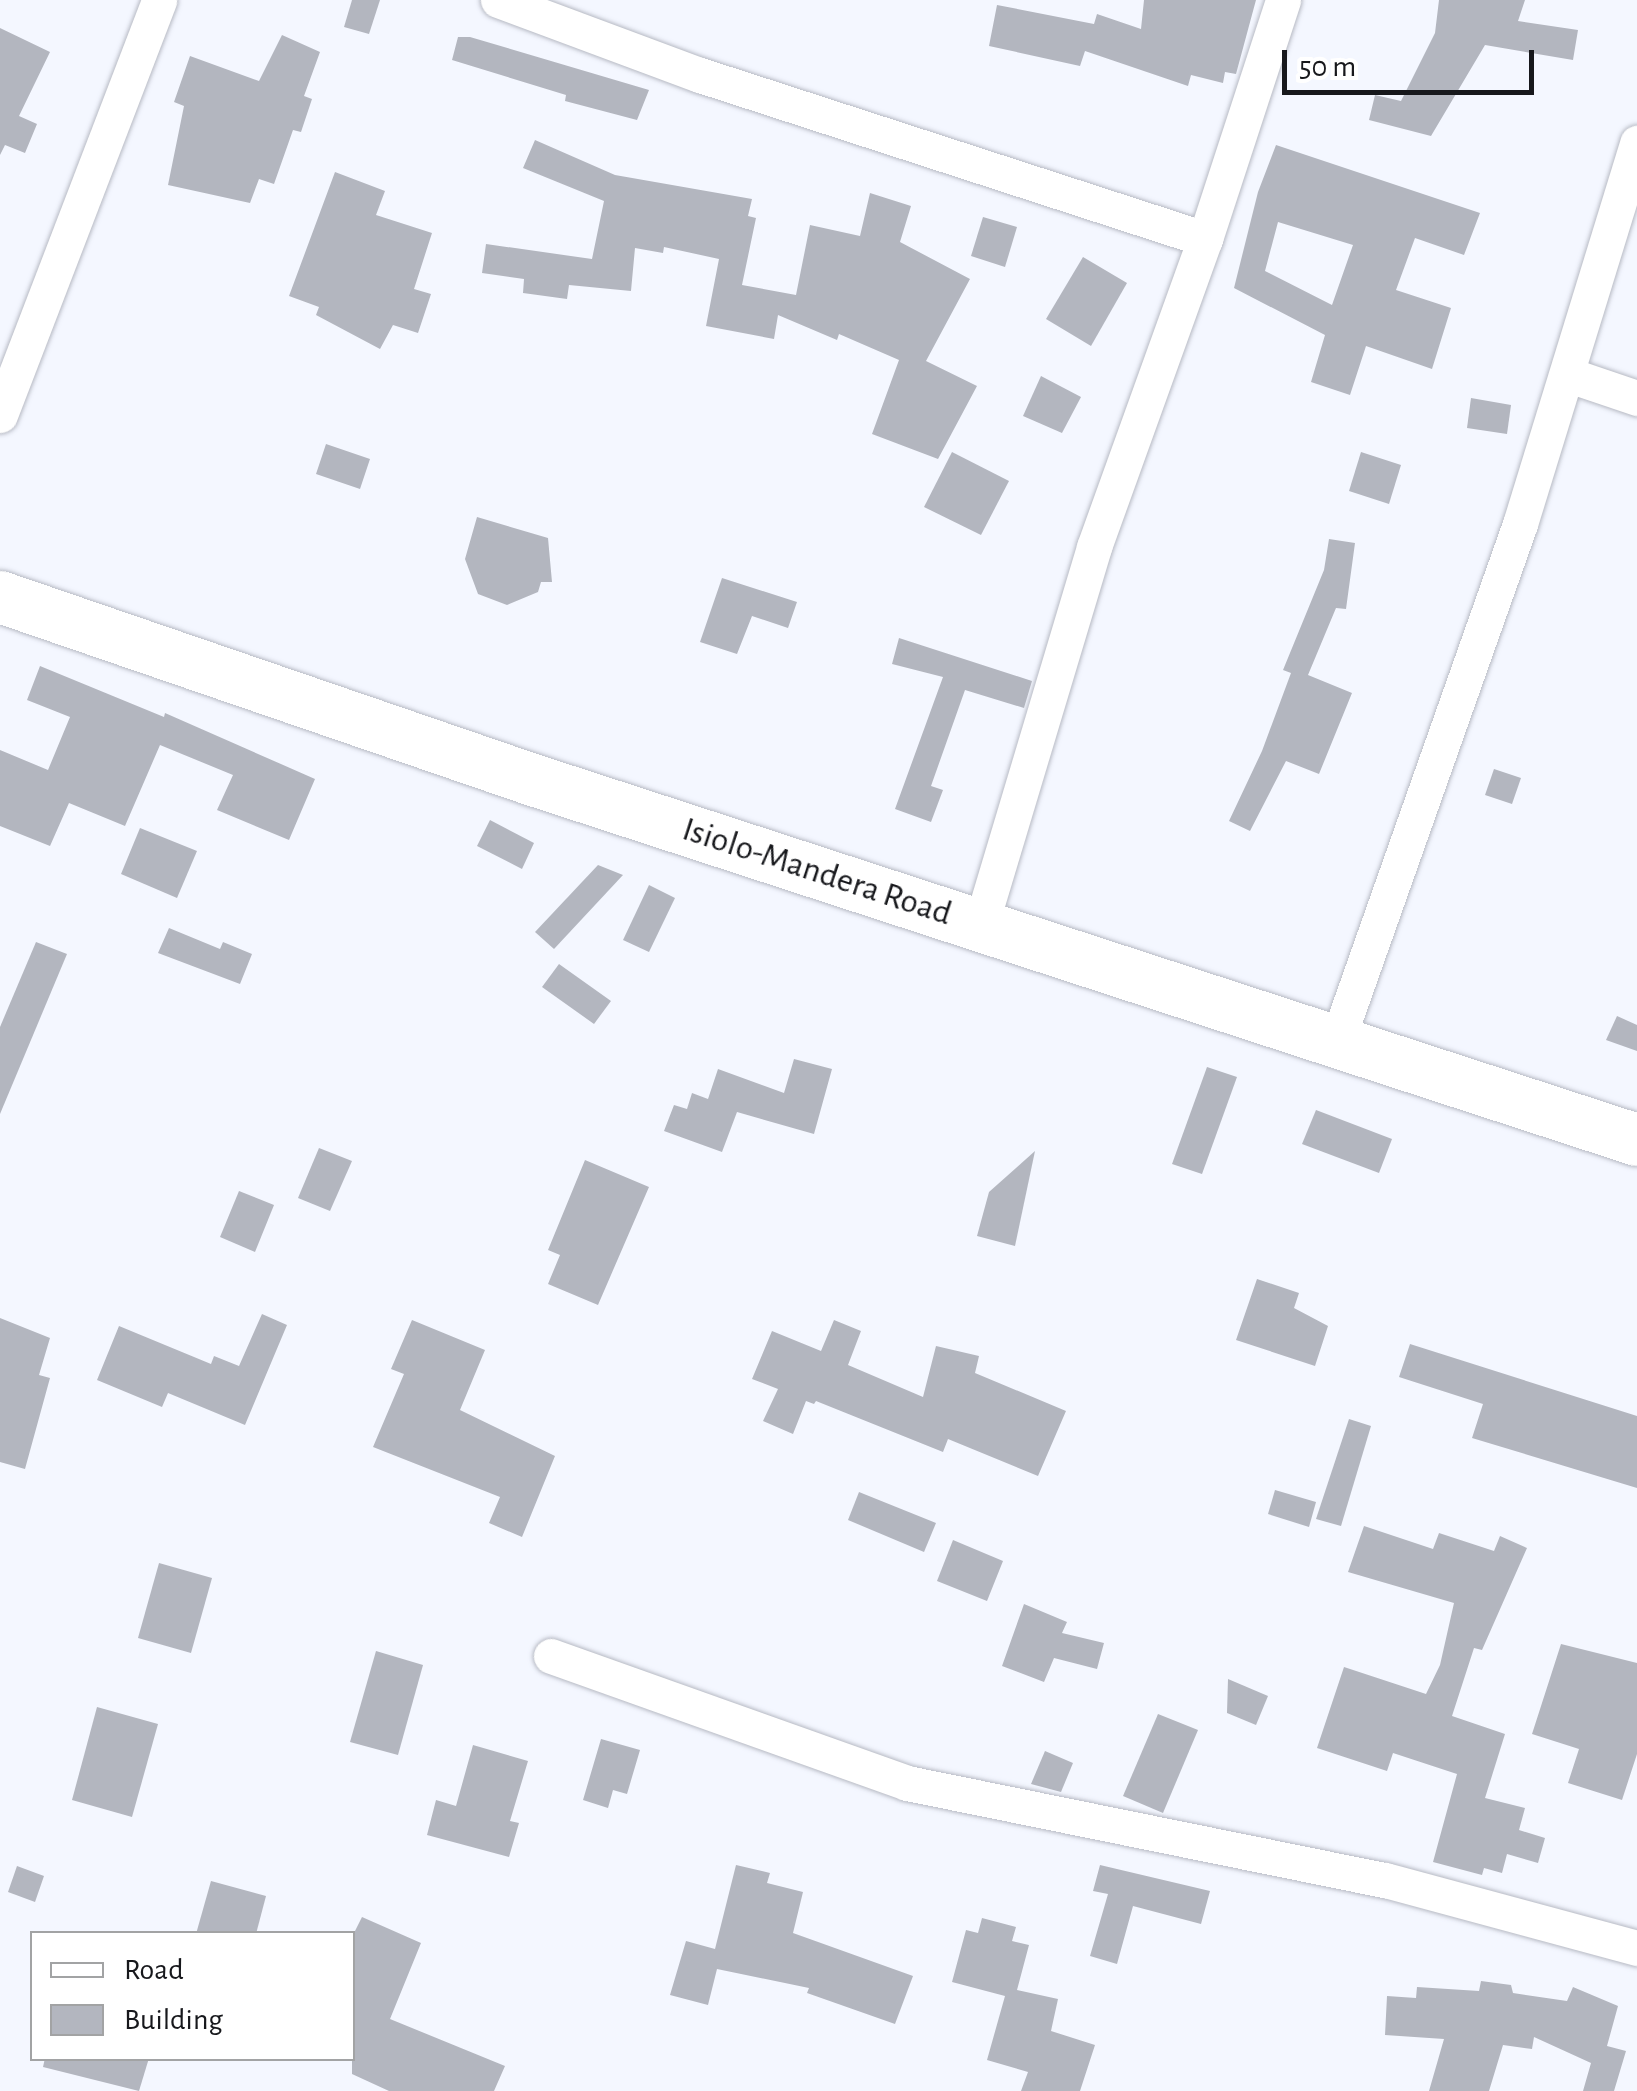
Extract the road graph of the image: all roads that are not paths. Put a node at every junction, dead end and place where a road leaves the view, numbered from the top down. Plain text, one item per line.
1 (159, 0) edge
2 (498, 0) edge
3 (1283, 0) edge
4 (1637, 143) edge
5 (1205, 239) junction
6 (1569, 375) junction
7 (1637, 398) edge
8 (0, 415) edge
9 (0, 597) edge
10 (982, 924) junction
11 (1337, 1041) junction
12 (1637, 1140) edge
13 (550, 1656) dead end
14 (1635, 1943) edge

1 - 8 street
2 - 5 street
3 - 5 street
4 - 6 street
5 - 10 street
6 - 7 street
6 - 11 street
9 - 10 highway, Isiolo-Mandera Road
10 - 11 highway, Isiolo-Mandera Road
11 - 12 highway, Isiolo-Mandera Road
13 - 14 street

